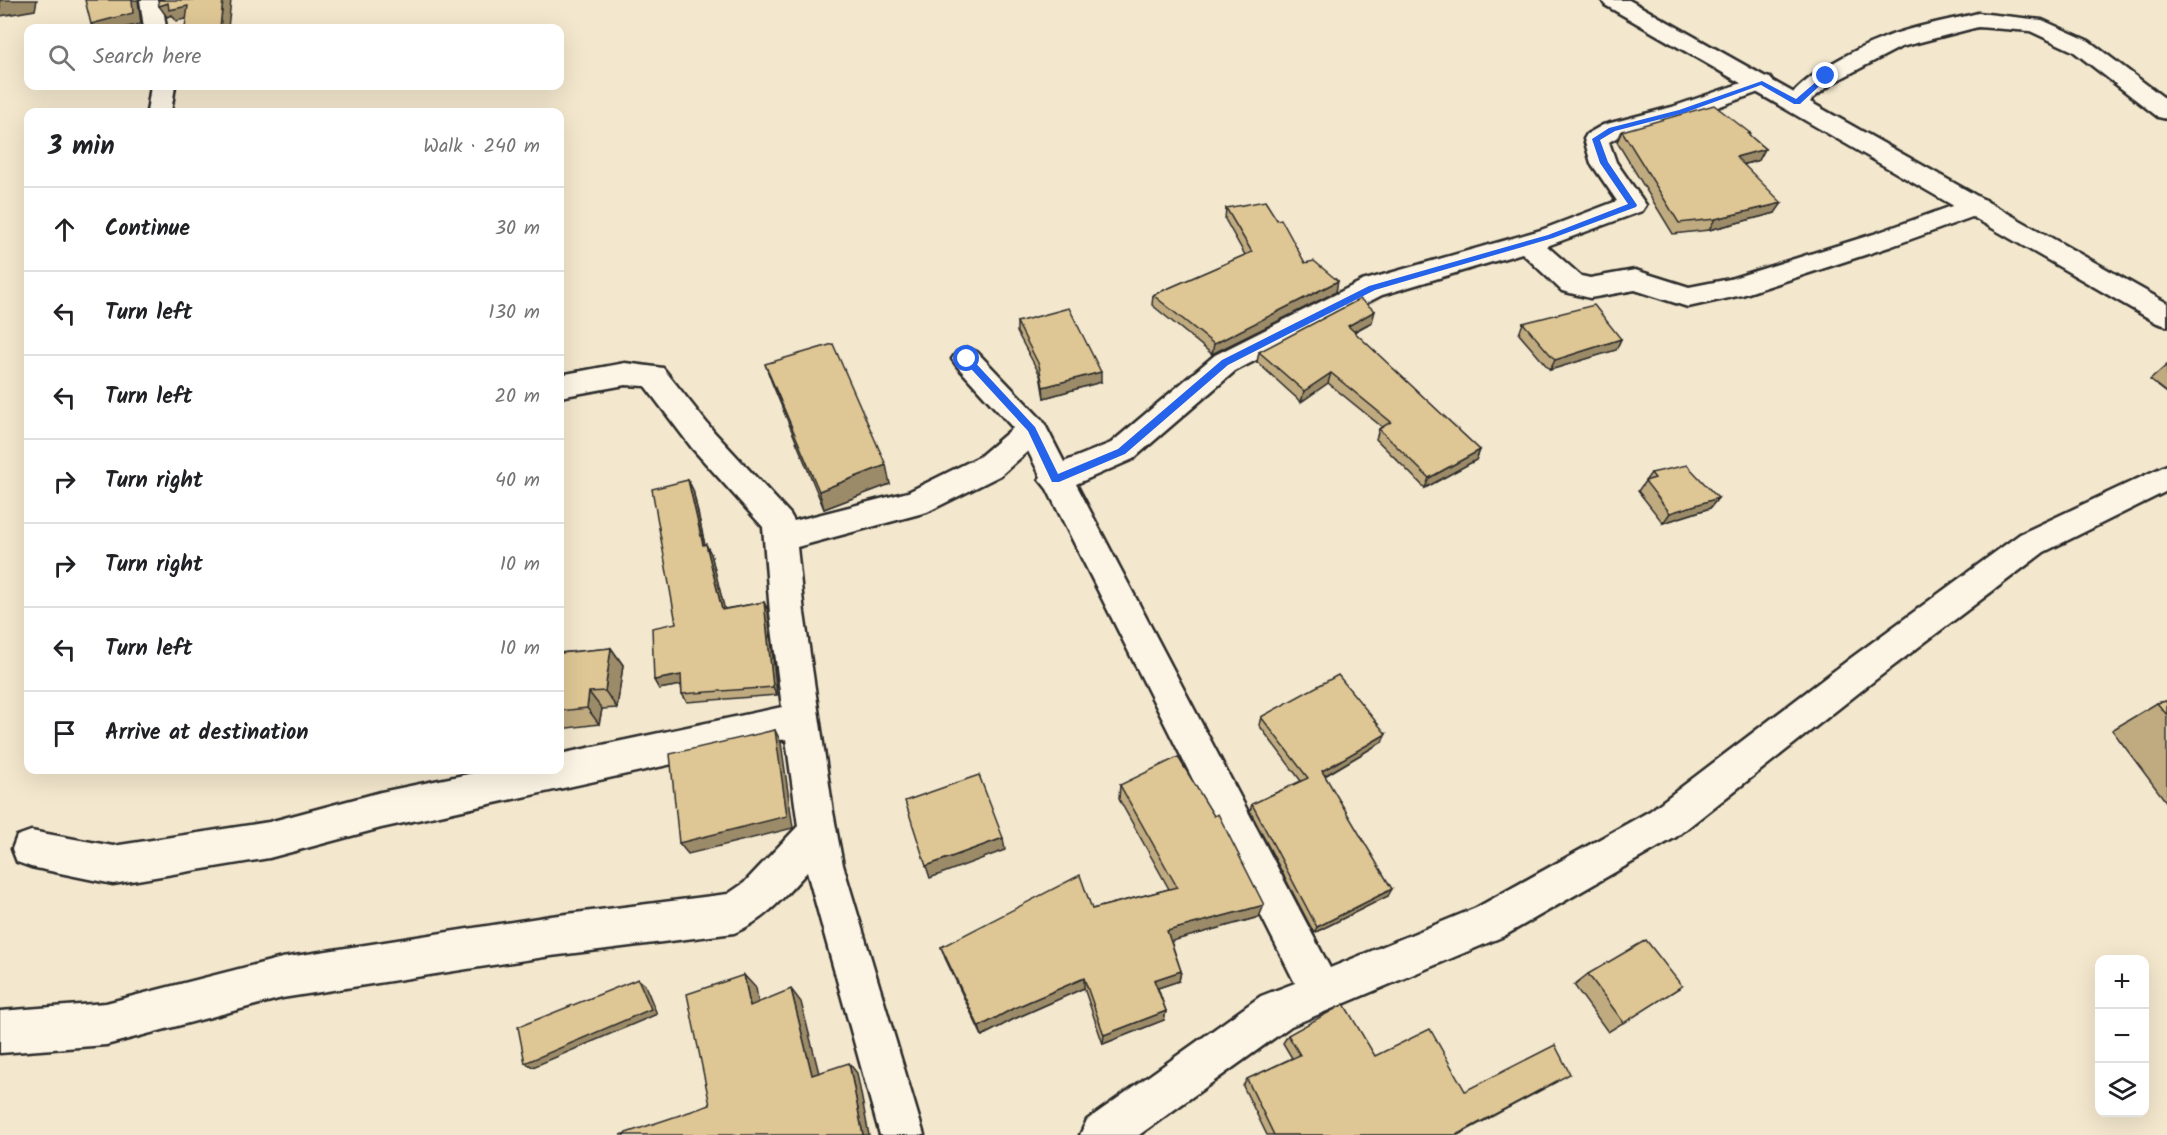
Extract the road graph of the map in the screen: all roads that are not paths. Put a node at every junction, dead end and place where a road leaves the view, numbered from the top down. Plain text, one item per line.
1 (151, 0) edge
2 (1613, 0) edge
3 (154, 24) edge
4 (1762, 83) junction
5 (162, 90) edge
6 (1797, 103) junction
7 (160, 108) edge
8 (2167, 112) edge
9 (1977, 206) junction
10 (1527, 243) junction
11 (2167, 316) edge
12 (967, 359) dead end
13 (564, 385) edge
14 (1032, 429) junction
15 (2167, 477) edge
16 (1055, 479) junction
17 (780, 538) junction
18 (802, 718) junction
19 (564, 770) edge
20 (546, 774) edge
21 (817, 832) junction
22 (31, 849) dead end
23 (1321, 992) junction
24 (0, 1032) edge
25 (902, 1135) edge
26 (1102, 1135) edge

1 - 3 street
2 - 4 street
4 - 6 street
4 - 10 street
5 - 7 street
6 - 8 street
6 - 9 street
9 - 10 street
9 - 11 street
10 - 16 street
12 - 14 street
13 - 17 street
14 - 16 street
14 - 17 street
15 - 23 street
16 - 23 street
17 - 18 street
18 - 19 street
18 - 21 street
20 - 22 street
21 - 24 street
21 - 25 street
23 - 26 street

